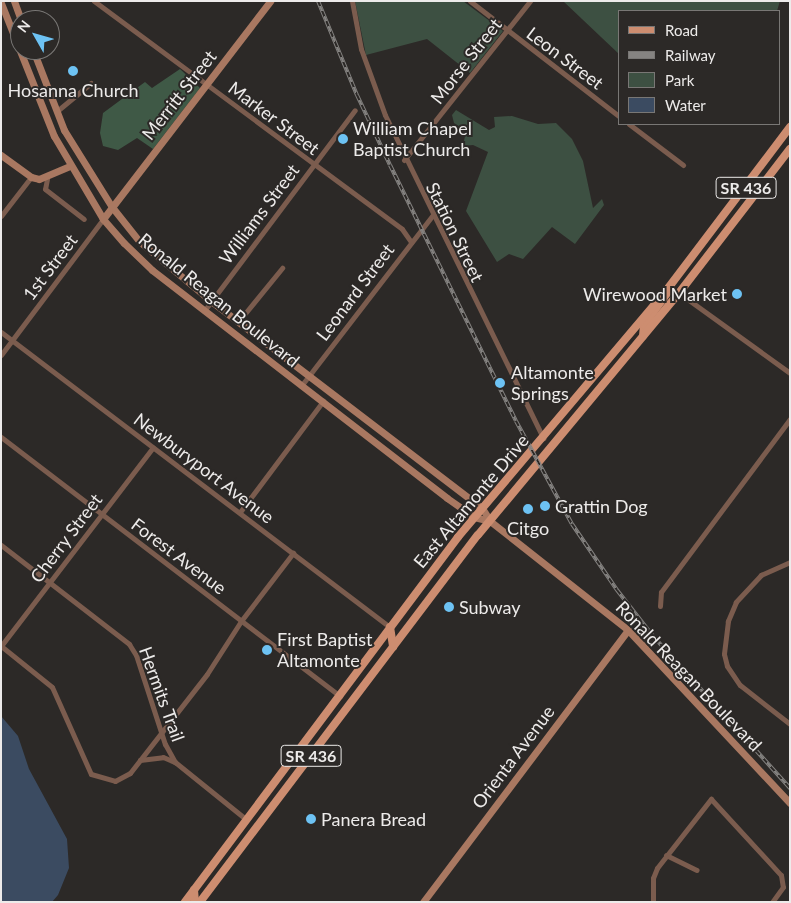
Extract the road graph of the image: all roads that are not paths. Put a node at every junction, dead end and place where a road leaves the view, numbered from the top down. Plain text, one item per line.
1 (94, 1) edge
2 (270, 1) edge
3 (352, 1) edge
4 (470, 1) edge
5 (530, 1) edge
6 (1, 3) edge
7 (507, 31) junction
8 (37, 60) edge
9 (91, 83) dead end
10 (206, 86) junction
11 (355, 110) dead end
12 (57, 112) junction
13 (618, 115) edge
14 (630, 125) edge
15 (790, 127) edge
16 (790, 149) edge
17 (1, 155) edge
18 (404, 160) junction
19 (313, 165) junction
20 (683, 165) dead end
21 (70, 166) junction
22 (31, 177) junction
23 (47, 179) junction
24 (112, 207) junction
25 (727, 213) junction
26 (1, 216) edge
27 (432, 216) junction
28 (84, 219) dead end
29 (103, 219) junction
30 (737, 221) junction
31 (411, 242) junction
32 (697, 251) junction
33 (282, 268) dead end
34 (669, 287) junction
35 (680, 293) junction
36 (211, 301) junction
37 (204, 310) junction
38 (238, 322) junction
39 (1, 332) edge
40 (643, 336) junction
41 (12, 341) junction
42 (1, 355) edge
43 (606, 363) junction
44 (790, 373) edge
45 (309, 375) junction
46 (604, 384) junction
47 (588, 385) junction
48 (301, 386) junction
49 (323, 401) junction
50 (587, 405) junction
51 (790, 419) edge
52 (1, 437) edge
53 (543, 438) junction
54 (153, 447) junction
55 (482, 508) junction
56 (240, 512) junction
57 (101, 514) junction
58 (474, 517) junction
59 (490, 521) junction
60 (1, 544) edge
61 (293, 553) junction
62 (790, 562) edge
63 (51, 581) junction
64 (660, 606) dead end
65 (241, 620) junction
66 (390, 627) junction
67 (628, 630) junction
68 (1, 646) edge
69 (394, 647) junction
70 (340, 696) junction
71 (323, 719) junction
72 (790, 724) edge
73 (161, 732) junction
74 (323, 739) junction
75 (140, 760) junction
76 (175, 762) junction
77 (790, 804) edge
78 (256, 809) junction
79 (247, 820) junction
80 (256, 828) junction
81 (248, 838) junction
82 (666, 856) junction
83 (697, 870) dead end
84 (194, 890) junction
85 (185, 902) edge
86 (195, 902) edge
87 (200, 902) edge
88 (423, 902) edge
89 (654, 902) edge
90 (772, 902) edge

1 - 10 street, Marker Street
2 - 10 main road, Merritt Street
3 - 18 street, Station Street
4 - 7 street, Leon Street
5 - 7 street, Morse Street
6 - 21 main road, Ronald Reagan Boulevard
7 - 13 street, Leon Street
7 - 18 street, Morse Street
8 - 12 main road, Ronald Reagan Boulevard
9 - 12 street
10 - 19 street, Marker Street
10 - 24 main road, Merritt Street
11 - 19 street, Williams Street
12 - 24 main road, Ronald Reagan Boulevard
14 - 20 street
15 - 25 main road, East Altamonte Drive / SR 436
16 - 30 main road, East Altamonte Drive / SR 436
17 - 22 main road
18 - 27 street, Station Street
19 - 31 street, Marker Street
19 - 36 street, Williams Street
21 - 23 main road
21 - 29 main road, Ronald Reagan Boulevard
22 - 23 main road
22 - 26 street
23 - 28 street
24 - 29 main road, Merritt Street
24 - 36 main road, Ronald Reagan Boulevard
25 - 30 street
25 - 32 main road, East Altamonte Drive / SR 436
27 - 31 street, Leonard Street
27 - 53 street, Station Street
29 - 37 main road, Ronald Reagan Boulevard
29 - 41 street, 1st Street
30 - 35 main road, East Altamonte Drive / SR 436
31 - 45 street, Leonard Street
32 - 34 main road, East Altamonte Drive / SR 436
32 - 35 main road
33 - 38 street
34 - 40 main road
34 - 43 main road, East Altamonte Drive / SR 436
35 - 40 main road, East Altamonte Drive / SR 436
35 - 44 street
36 - 37 street, Williams Street
36 - 38 main road, Ronald Reagan Boulevard
37 - 48 main road, Ronald Reagan Boulevard
38 - 45 main road, Ronald Reagan Boulevard
39 - 41 street, Newburyport Avenue
40 - 46 main road, East Altamonte Drive / SR 436
41 - 42 street, 1st Street
41 - 54 street, Newburyport Avenue
43 - 46 main road
43 - 47 main road, East Altamonte Drive / SR 436
45 - 48 street, Leonard Street
45 - 55 main road, Ronald Reagan Boulevard
46 - 50 main road, East Altamonte Drive / SR 436
47 - 50 main road
47 - 53 main road, East Altamonte Drive / SR 436
48 - 49 main road, Ronald Reagan Boulevard
49 - 56 street
49 - 58 main road, Ronald Reagan Boulevard
50 - 59 main road, East Altamonte Drive / SR 436
51 - 64 street
52 - 57 street, Forest Avenue
53 - 55 main road, East Altamonte Drive / SR 436
54 - 56 street, Newburyport Avenue
54 - 57 street, Cherry Street
55 - 58 main road, East Altamonte Drive / SR 436
55 - 59 main road, Ronald Reagan Boulevard
56 - 61 street, Newburyport Avenue
57 - 63 street, Cherry Street
57 - 65 street, Forest Avenue
58 - 59 main road, Ronald Reagan Boulevard
58 - 66 main road, East Altamonte Drive / SR 436
59 - 67 main road, Ronald Reagan Boulevard
59 - 69 main road, East Altamonte Drive / SR 436
60 - 63 street, Hermits Trail
61 - 65 street
61 - 66 street, Newburyport Avenue
62 - 72 street
63 - 68 street, Cherry Street
63 - 73 street, Hermits Trail
65 - 70 street, Forest Avenue
65 - 73 street
66 - 69 main road
66 - 70 main road, East Altamonte Drive / SR 436
67 - 77 main road, Ronald Reagan Boulevard
67 - 88 main road, Orienta Avenue
68 - 75 street
69 - 74 main road, East Altamonte Drive / SR 436
70 - 71 main road, East Altamonte Drive / SR 436
71 - 74 main road
71 - 78 main road, East Altamonte Drive / SR 436
73 - 75 street
73 - 76 street, Hermits Trail
74 - 80 main road, East Altamonte Drive / SR 436
75 - 76 street
76 - 79 street, Hermits Trail
78 - 79 main road, East Altamonte Drive / SR 436
78 - 80 main road
79 - 81 main road
79 - 84 main road, East Altamonte Drive / SR 436
80 - 81 main road, East Altamonte Drive / SR 436
81 - 87 main road, East Altamonte Drive / SR 436
82 - 83 street
82 - 89 street
82 - 90 street
84 - 85 main road, East Altamonte Drive / SR 436
84 - 86 main road

